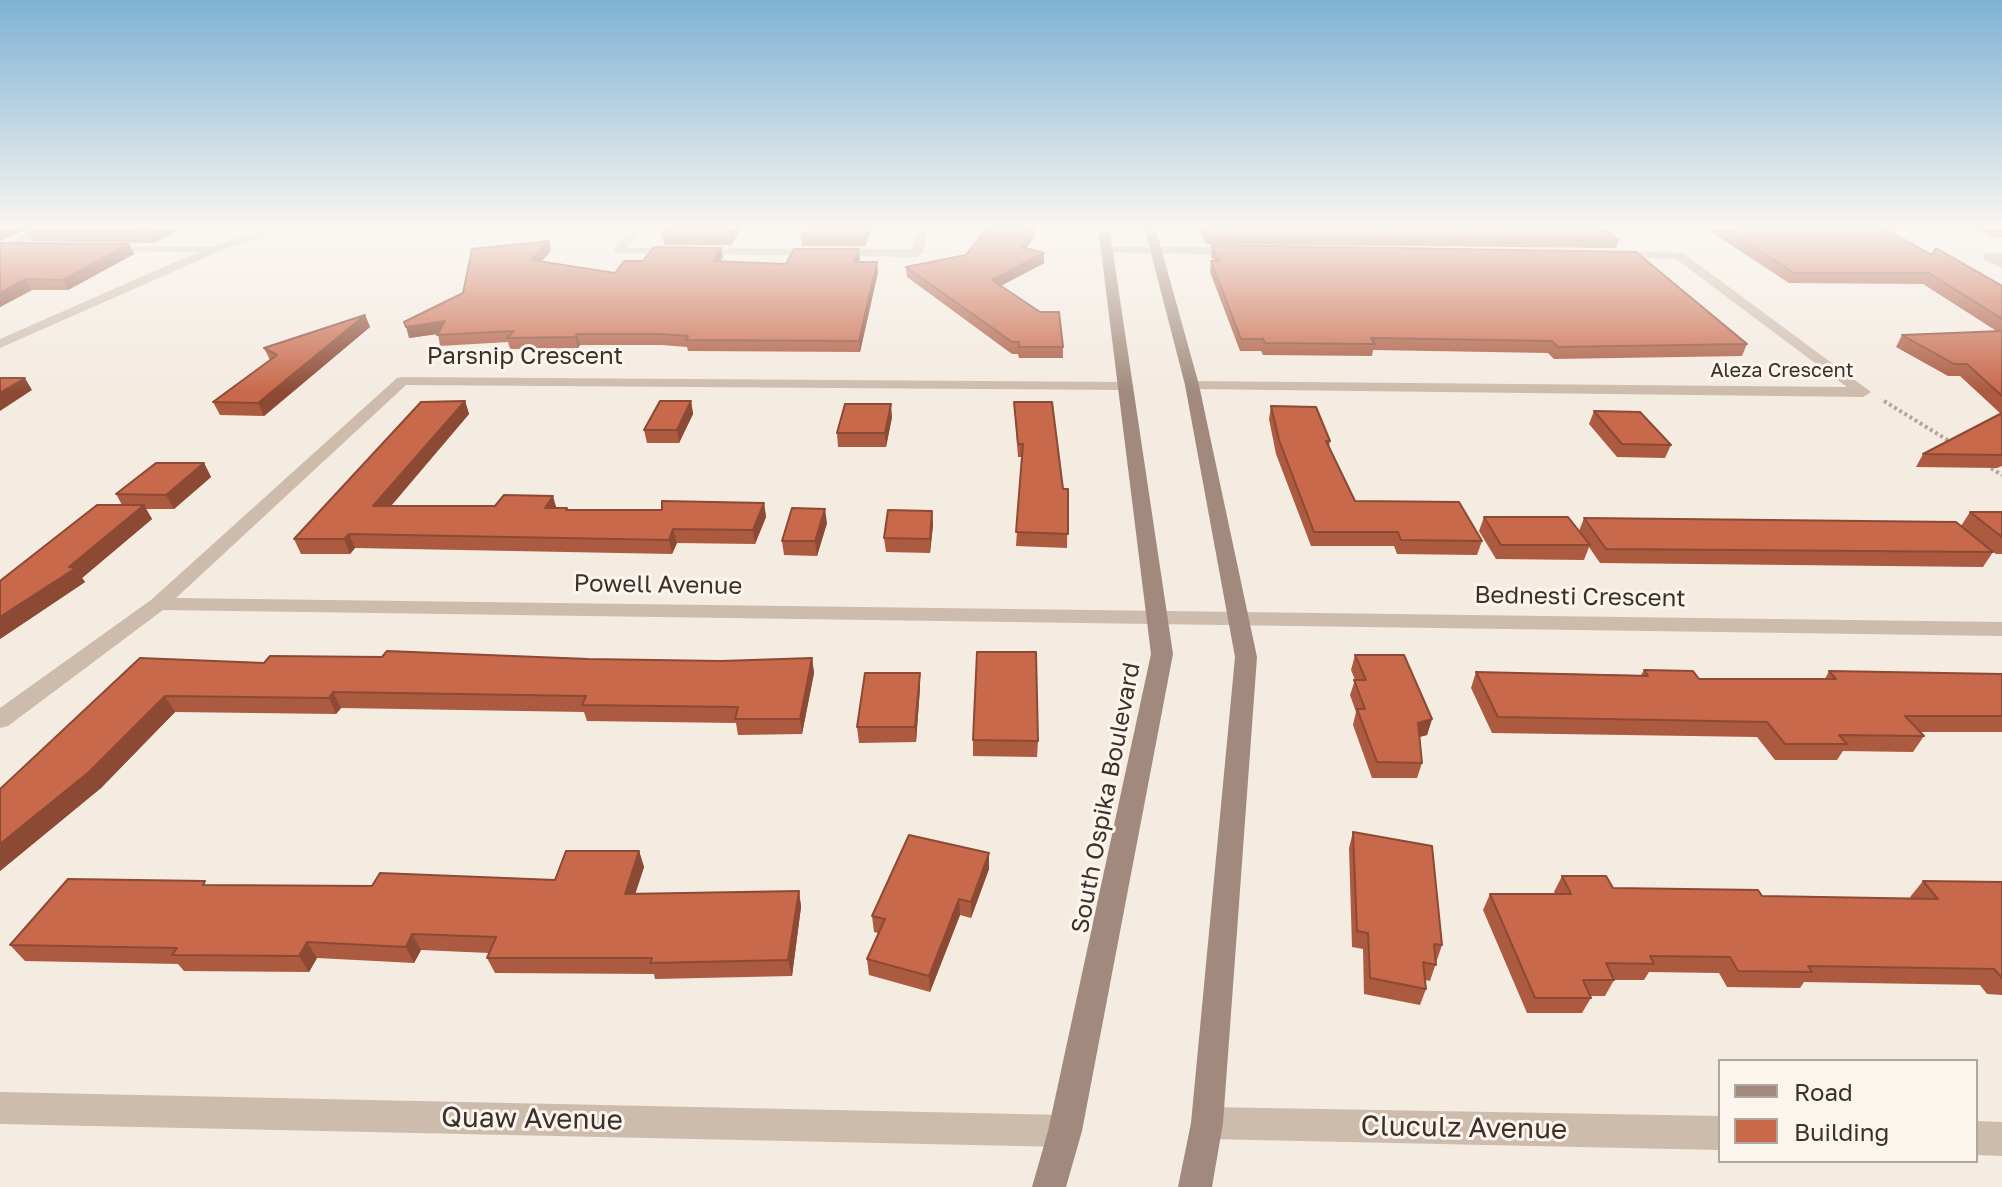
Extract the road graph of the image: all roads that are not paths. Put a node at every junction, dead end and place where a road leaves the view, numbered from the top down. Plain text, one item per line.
1 (142, 281) edge
2 (1111, 281) edge
3 (1164, 281) edge
4 (1713, 281) edge
5 (0, 344) edge
6 (1192, 385) junction
7 (1127, 386) junction
8 (158, 604) junction
9 (1157, 617) junction
10 (1239, 619) junction
11 (2002, 629) edge
12 (0, 720) edge
13 (0, 1108) edge
14 (1207, 1123) junction
15 (1065, 1131) junction
16 (1718, 1133) edge
17 (1978, 1138) edge
18 (2002, 1139) edge
19 (1049, 1187) edge
20 (1195, 1187) edge

1 - 5 street
2 - 7 main road, South Ospika Boulevard
3 - 6 main road
4 - 6 street, Aleza Crescent
6 - 10 main road
7 - 8 street, Parsnip Crescent
7 - 9 main road, South Ospika Boulevard
8 - 9 street, Powell Avenue
8 - 12 street, Parsnip Crescent
9 - 10 street, Bednesti Crescent
9 - 15 main road, South Ospika Boulevard
10 - 11 street, Bednesti Crescent
10 - 14 main road
13 - 15 street, Quaw Avenue
14 - 16 street, Cluculz Avenue
14 - 20 main road
15 - 19 main road, South Ospika Boulevard
17 - 18 street

